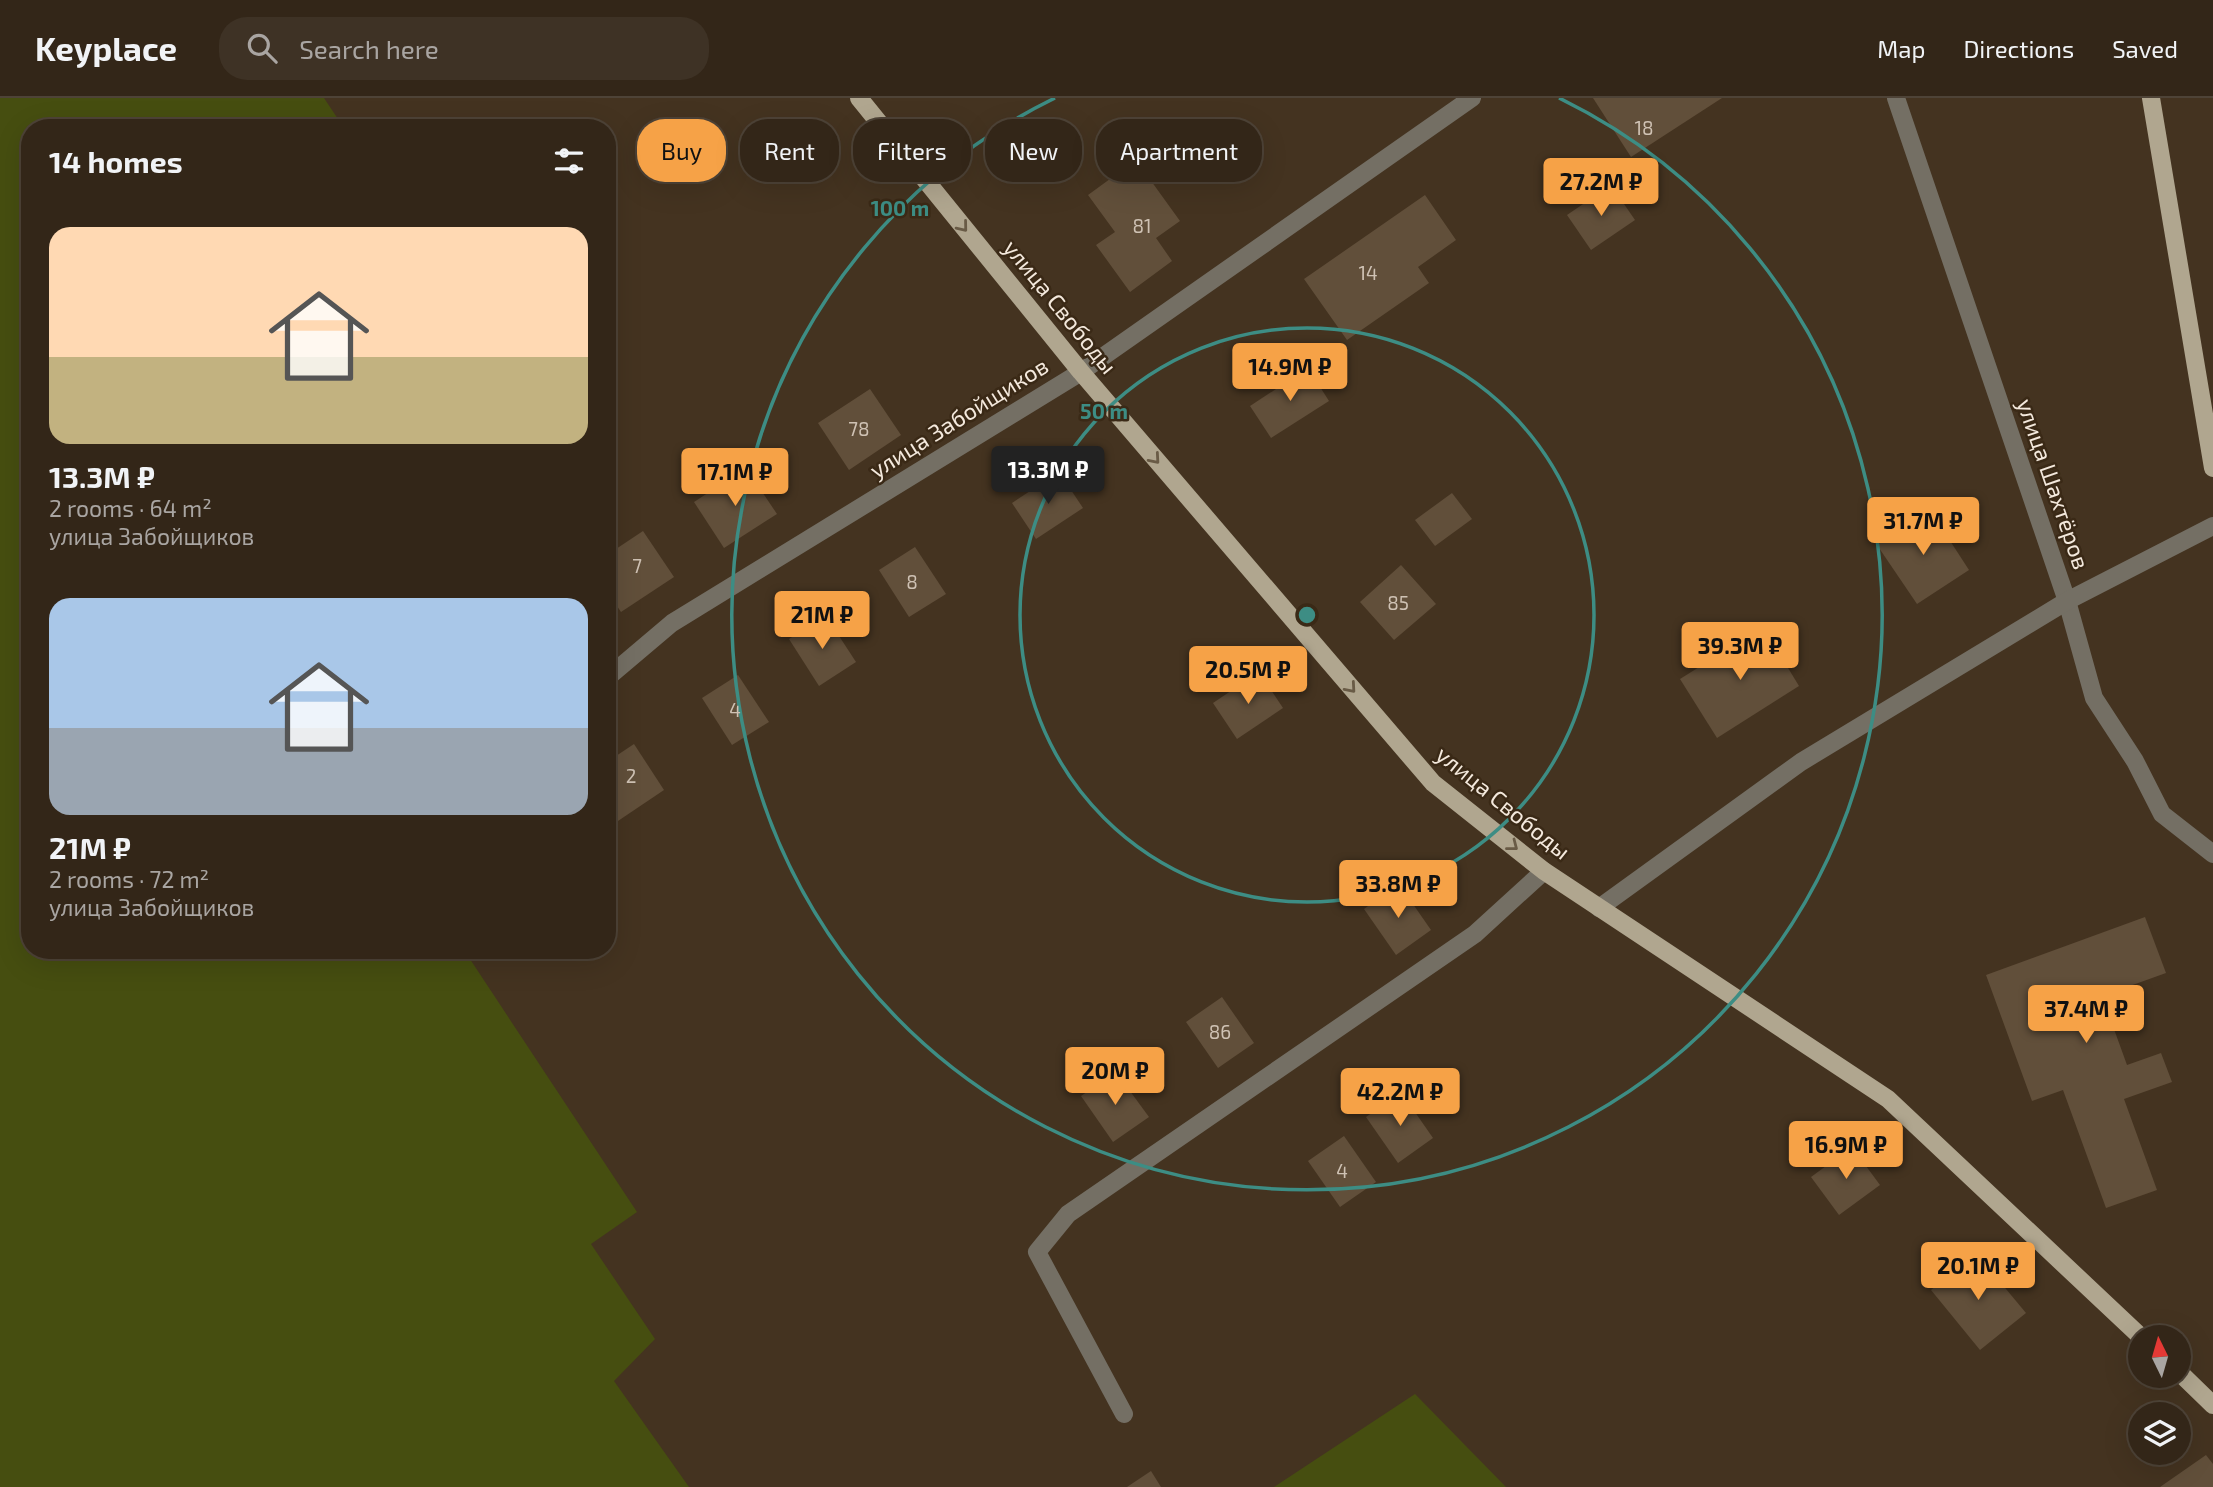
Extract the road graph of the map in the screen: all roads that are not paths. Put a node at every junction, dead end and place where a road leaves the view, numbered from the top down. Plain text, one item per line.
1 (859, 98) edge
2 (1472, 98) edge
3 (1896, 98) edge
4 (2151, 98) edge
5 (1081, 372) junction
6 (2213, 468) edge
7 (2213, 526) edge
8 (2067, 601) junction
9 (616, 670) edge
10 (2213, 854) edge
11 (1544, 871) junction
12 (1599, 908) junction
13 (2128, 1325) edge
14 (2191, 1384) edge
15 (2213, 1405) edge
16 (1124, 1414) dead end

1 -> 5 main road, улица Свободы
2 - 5 street, улица Забойщиков
3 - 8 street, улица Шахтёров
4 - 6 main road
5 - 9 street, улица Забойщиков
5 -> 11 main road, улица Свободы
7 - 8 street
8 - 10 street, улица Шахтёров
8 - 12 street
11 - 12 main road, улица Свободы
11 - 16 street
12 - 13 main road, улица Свободы
14 - 15 main road

